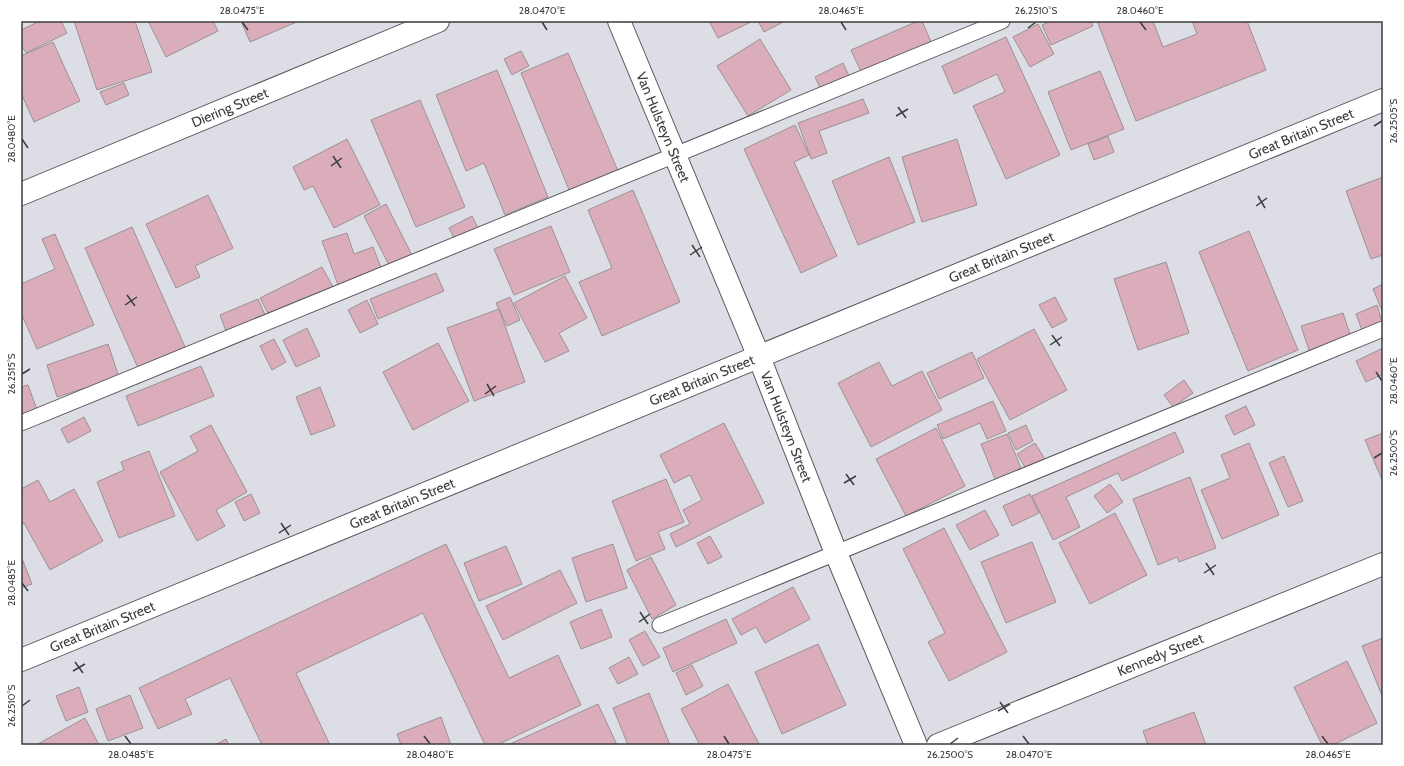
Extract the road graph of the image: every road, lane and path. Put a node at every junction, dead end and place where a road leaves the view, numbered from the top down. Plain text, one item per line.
1 (438, 21) edge
2 (619, 21) edge
3 (1002, 21) edge
4 (1383, 100) edge
5 (674, 156) junction
6 (21, 194) edge
7 (1383, 329) edge
8 (759, 357) junction
9 (21, 423) edge
10 (836, 553) junction
11 (1383, 564) edge
12 (660, 625) dead end
13 (21, 660) edge
14 (916, 745) edge
15 (938, 745) edge

1 - 6 street, Diering Street
2 - 5 street, Van Hulsteyn Street
3 - 5 lane
4 - 8 street, Great Britain Street
5 - 8 street, Van Hulsteyn Street
5 - 9 lane
7 - 10 lane
8 - 10 street, Van Hulsteyn Street
8 - 13 street, Great Britain Street
10 - 12 lane
10 - 14 street, Van Hulsteyn Street
11 - 15 street, Kennedy Street

